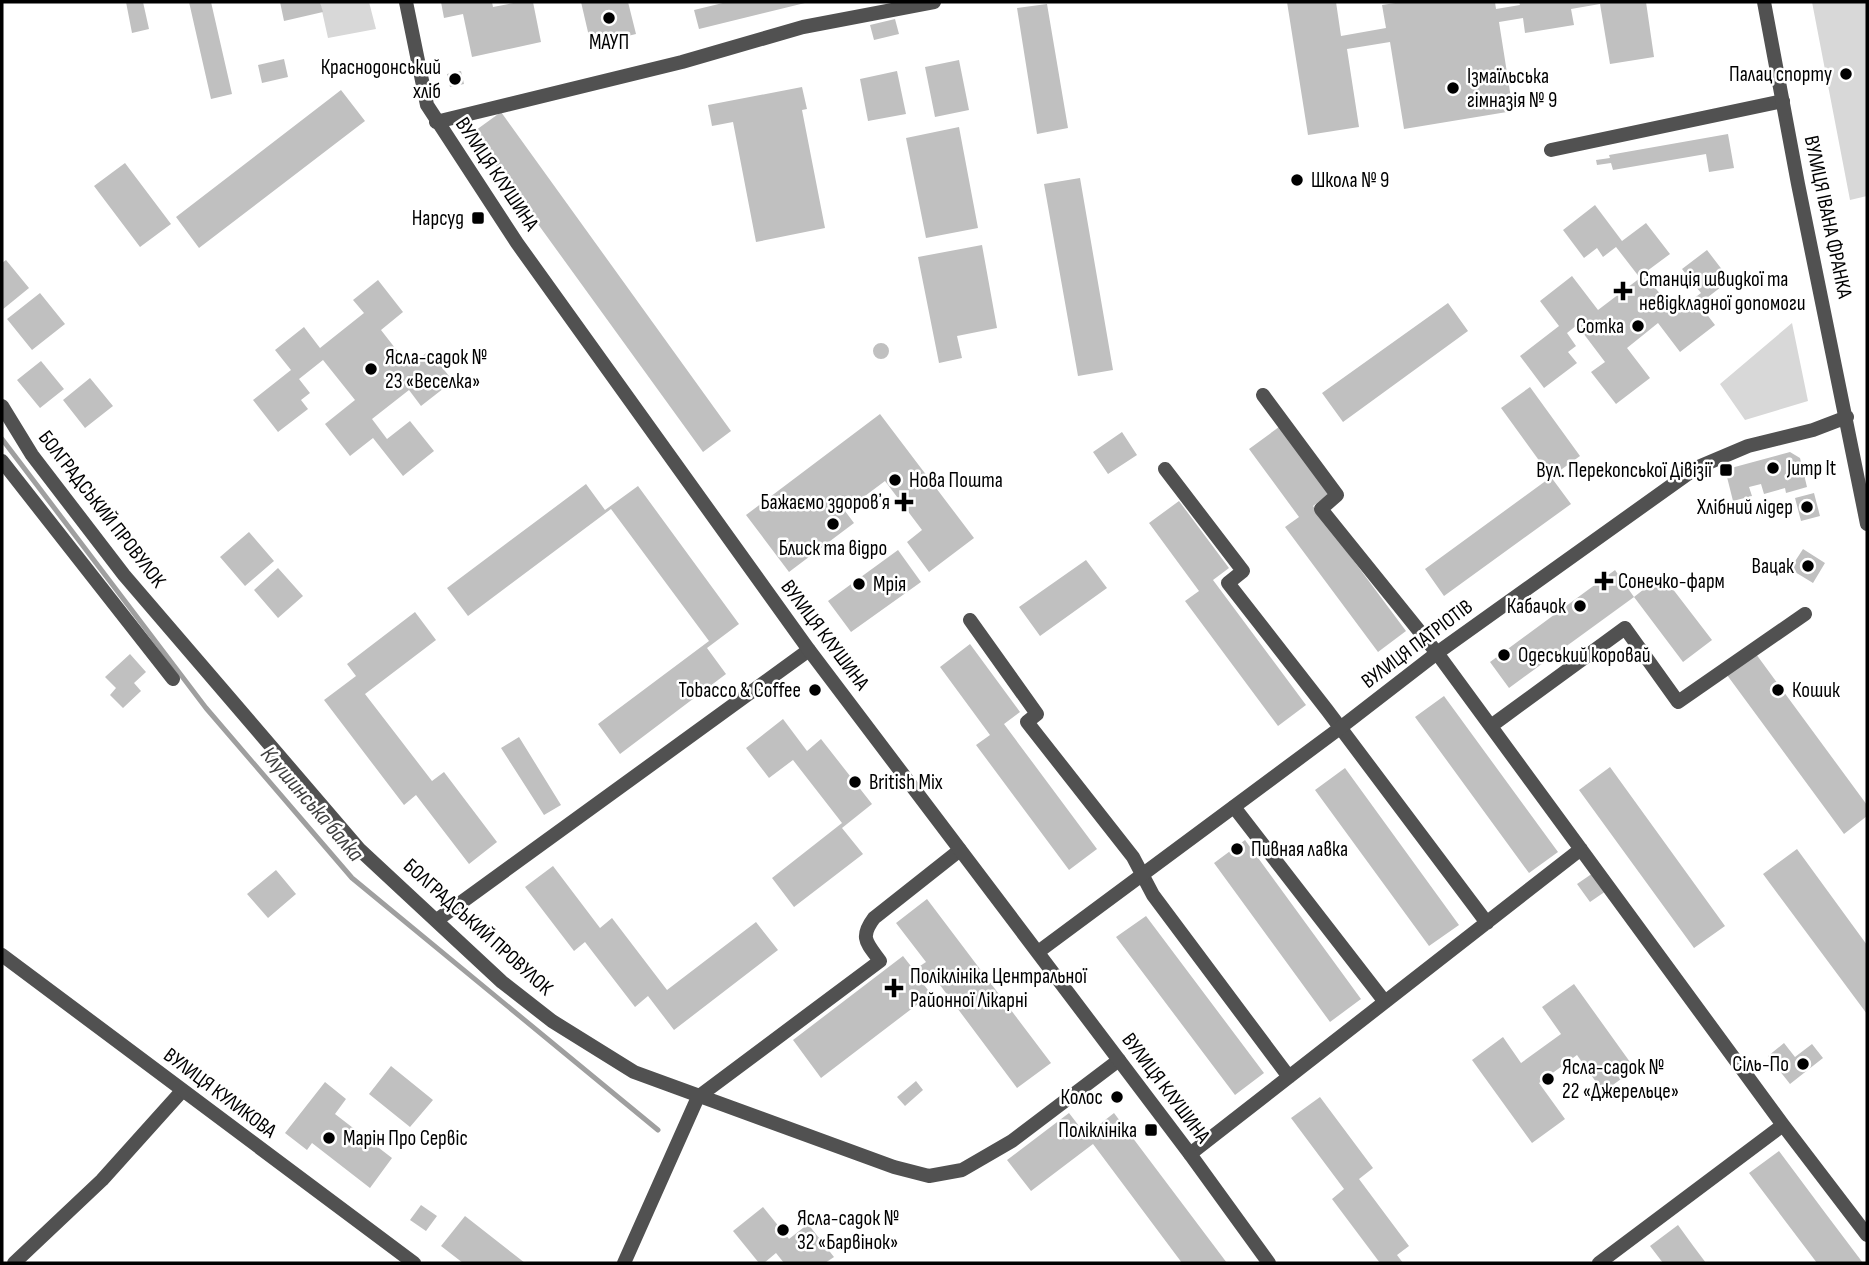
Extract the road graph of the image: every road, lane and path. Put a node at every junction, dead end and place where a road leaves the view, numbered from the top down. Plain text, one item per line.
1 (406, 2) edge
2 (934, 2) edge
3 (1764, 2) edge
4 (1783, 101) junction
5 (436, 122) junction
6 (1551, 150) dead end
7 (1262, 395) dead end
8 (2, 406) edge
9 (1847, 417) junction
10 (2, 461) edge
11 (1166, 469) dead end
12 (1867, 524) edge
13 (1804, 614) dead end
14 (970, 620) dead end
15 (809, 650) junction
16 (1437, 653) junction
17 (173, 680) dead end
18 (1491, 726) junction
19 (1340, 728) junction
20 (1234, 807) junction
21 (1581, 849) junction
22 (961, 850) junction
23 (1143, 876) junction
24 (437, 920) junction
25 (1487, 923) junction
26 (1038, 952) junction
27 (2, 955) edge
28 (1385, 1002) junction
29 (1118, 1060) junction
30 (1289, 1077) junction
31 (182, 1091) junction
32 (698, 1097) junction
33 (1783, 1125) junction
34 (1190, 1154) junction
35 (1867, 1235) edge
36 (14, 1263) edge
37 (414, 1263) edge
38 (624, 1263) edge
39 (1269, 1263) edge
40 (1599, 1263) edge

1 - 5 street, ВУЛИЦЯ КЛУШИНА
2 - 5 street
3 - 4 street, ВУЛИЦЯ ІВАНА ФРАНКА
4 - 6 street
4 - 9 street, ВУЛИЦЯ ІВАНА ФРАНКА
5 - 15 street, ВУЛИЦЯ КЛУШИНА
7 - 16 street
8 - 24 street, БОЛГРАДСЬКИЙ ПРОВУЛОК
9 - 12 street, ВУЛИЦЯ ІВАНА ФРАНКА
9 - 16 street, ВУЛИЦЯ ПАТРІОТІВ
10 - 17 street
11 - 19 street
13 - 18 street
14 - 23 street
15 - 22 street, ВУЛИЦЯ КЛУШИНА
15 - 24 street
16 - 18 street
16 - 19 street, ВУЛИЦЯ ПАТРІОТІВ
18 - 21 street
19 - 20 street, ВУЛИЦЯ ПАТРІОТІВ
19 - 25 street
20 - 23 street, ВУЛИЦЯ ПАТРІОТІВ
20 - 28 street
21 - 25 street
21 - 33 street
22 - 26 street, ВУЛИЦЯ КЛУШИНА
22 - 32 street
23 - 26 street, ВУЛИЦЯ ПАТРІОТІВ
23 - 30 street
24 - 32 street, БОЛГРАДСЬКИЙ ПРОВУЛОК
25 - 28 street
26 - 29 street, ВУЛИЦЯ КЛУШИНА
27 - 31 street, ВУЛИЦЯ КУЛИКОВА
28 - 30 street
29 - 32 street, БОЛГРАДСЬКИЙ ПРОВУЛОК
29 - 34 street, ВУЛИЦЯ КЛУШИНА
30 - 34 street
31 - 36 street
31 - 37 street, ВУЛИЦЯ КУЛИКОВА
32 - 38 street
33 - 35 street
33 - 40 street
34 - 39 street, ВУЛИЦЯ КЛУШИНА

